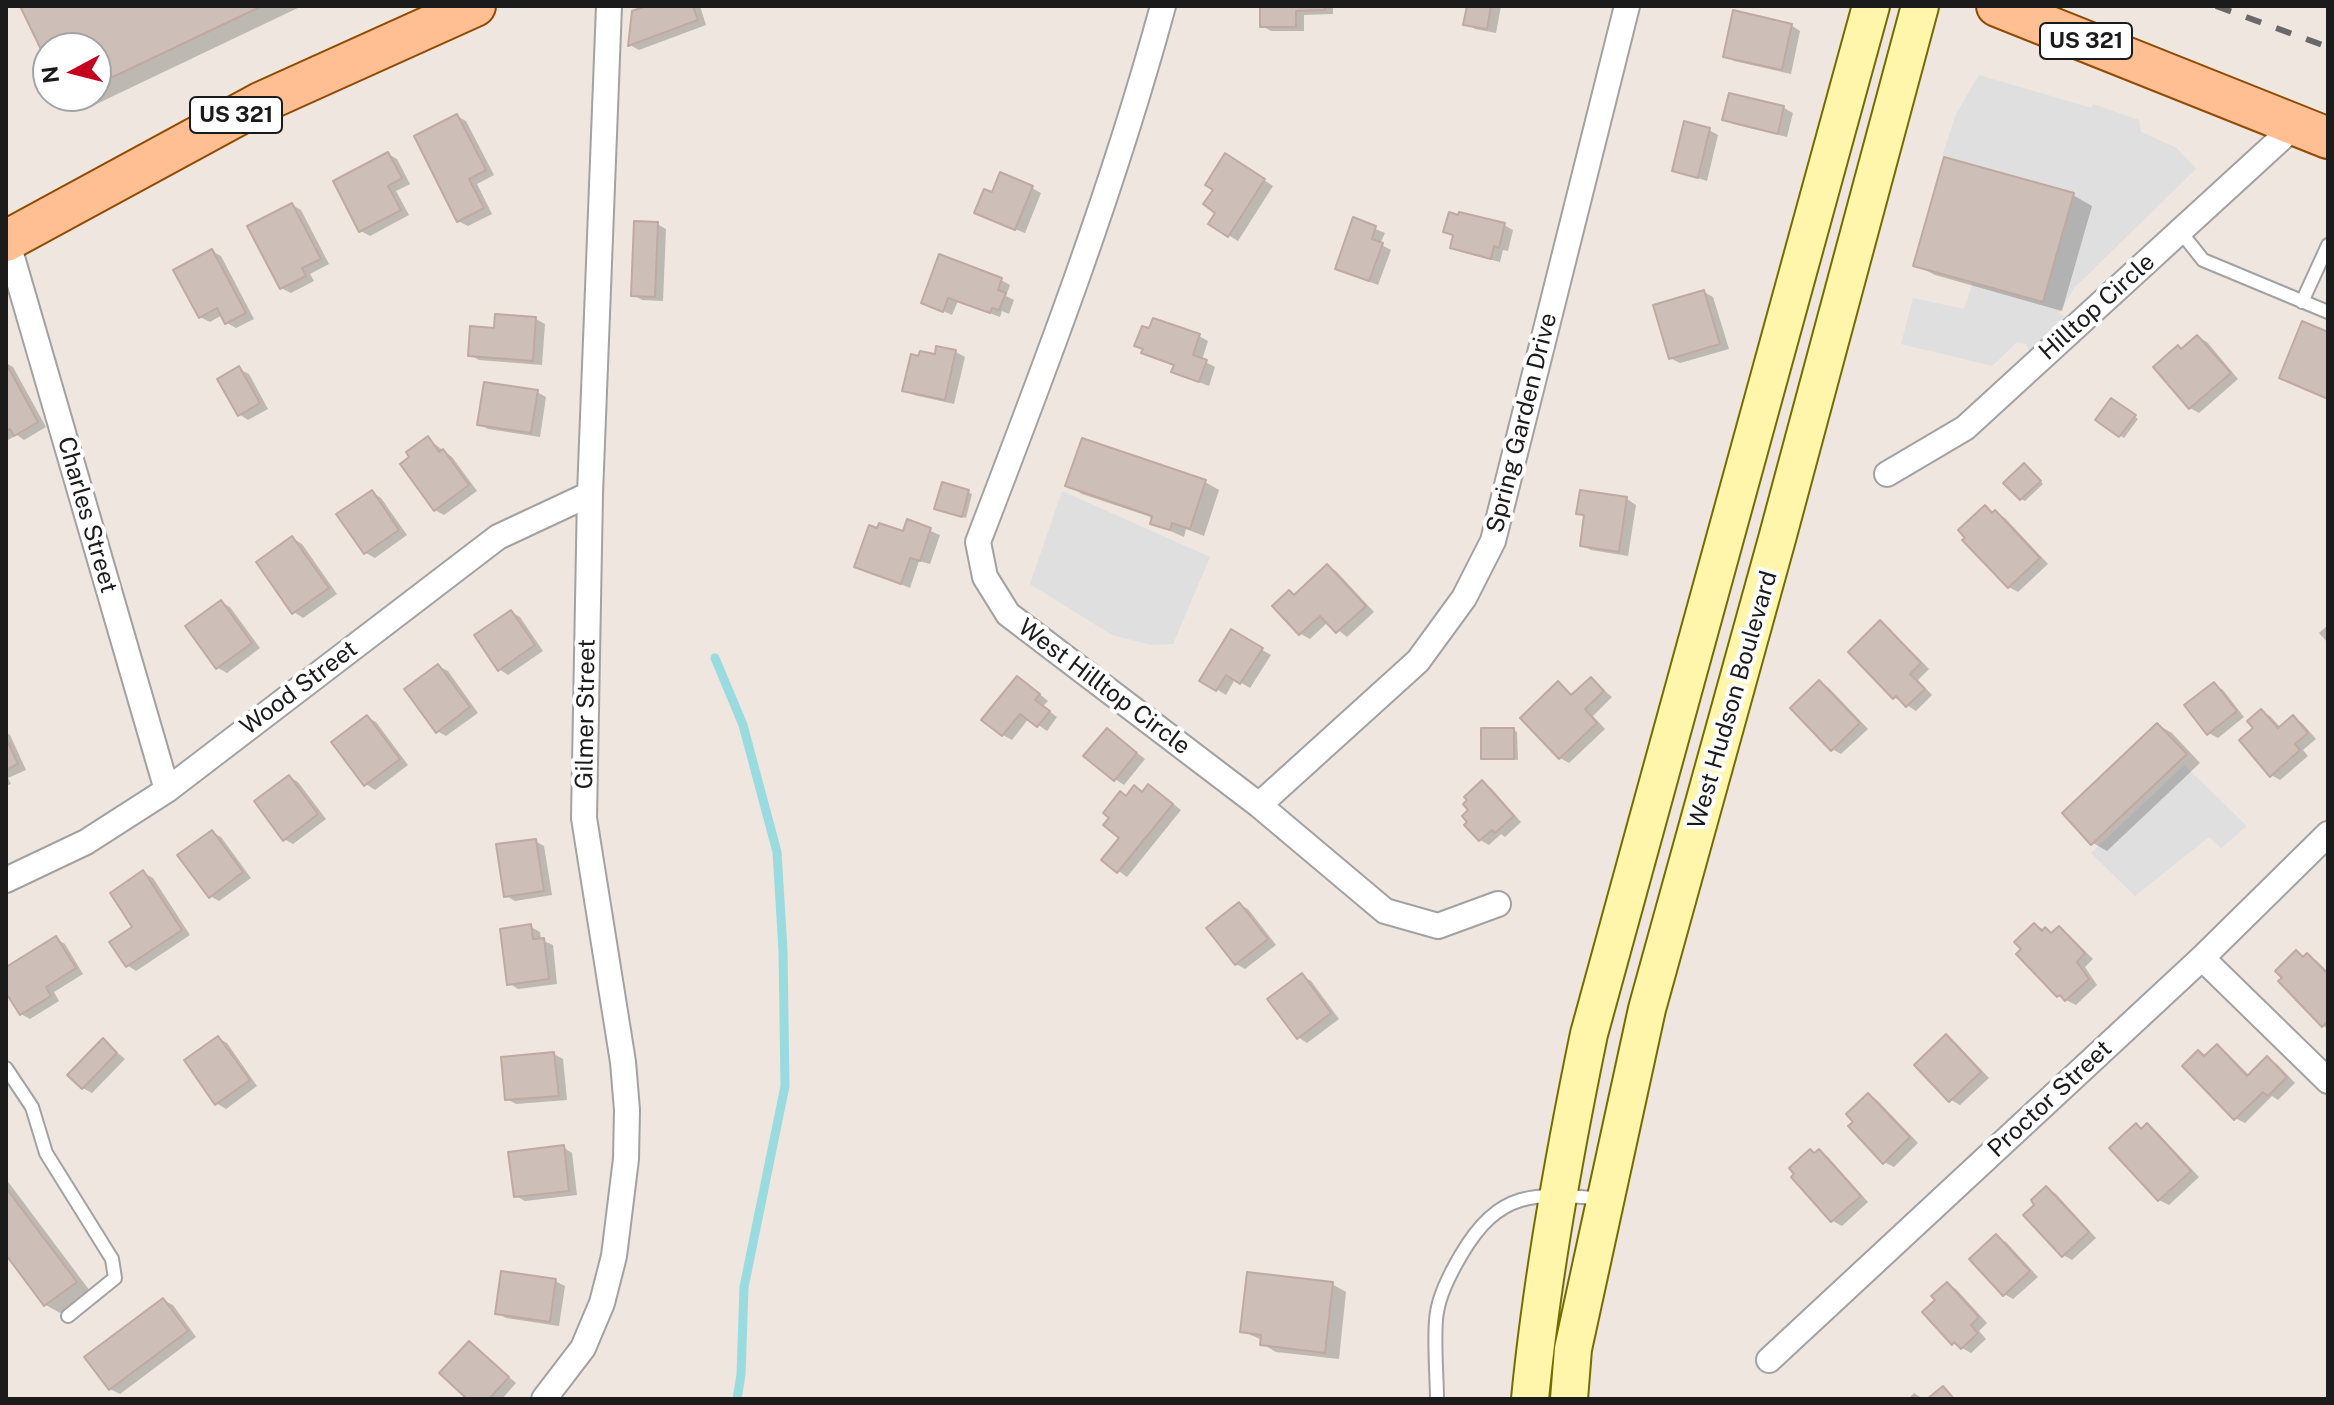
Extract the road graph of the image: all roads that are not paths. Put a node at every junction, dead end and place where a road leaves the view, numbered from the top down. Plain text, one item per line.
1 (475, 6) edge
2 (609, 6) edge
3 (1163, 6) edge
4 (1627, 6) edge
5 (1871, 6) edge
6 (1920, 6) edge
7 (1997, 6) edge
8 (2312, 131) edge
9 (2180, 231) junction
10 (7, 240) edge
11 (2328, 245) edge
12 (2324, 260) edge
13 (2302, 302) junction
14 (2328, 312) edge
15 (1887, 474) dead end
16 (590, 494) junction
17 (167, 790) junction
18 (1259, 805) junction
19 (2328, 834) edge
20 (6, 880) edge
21 (1498, 904) dead end
22 (2202, 958) junction
23 (6, 1068) edge
24 (2328, 1081) edge
25 (1557, 1194) junction
26 (1605, 1199) junction
27 (68, 1316) dead end
28 (1769, 1360) dead end
29 (544, 1399) edge
30 (1437, 1399) edge
31 (1530, 1399) edge
32 (1569, 1399) edge

1 - 10 main road, US 321
2 - 16 street, Gilmer Street
3 - 18 street, West Hilltop Circle
4 - 18 street, Spring Garden Drive
5 - 25 main road, West Hudson Boulevard
6 - 26 main road, West Hudson Boulevard
7 - 8 main road, US 321
8 - 9 street, Hilltop Circle
9 - 13 lane
9 - 15 street, Hilltop Circle
10 - 17 street, Charles Street
11 - 12 lane
12 - 13 lane
13 - 14 lane
16 - 17 street, Wood Street
16 - 29 street, Gilmer Street
17 - 20 street, Wood Street
18 - 21 street, West Hilltop Circle
19 - 22 street, Proctor Street
22 - 24 street
22 - 28 street, Proctor Street
23 - 27 lane
25 - 26 lane
25 - 30 lane
25 - 31 main road, West Hudson Boulevard
26 - 32 main road, West Hudson Boulevard

